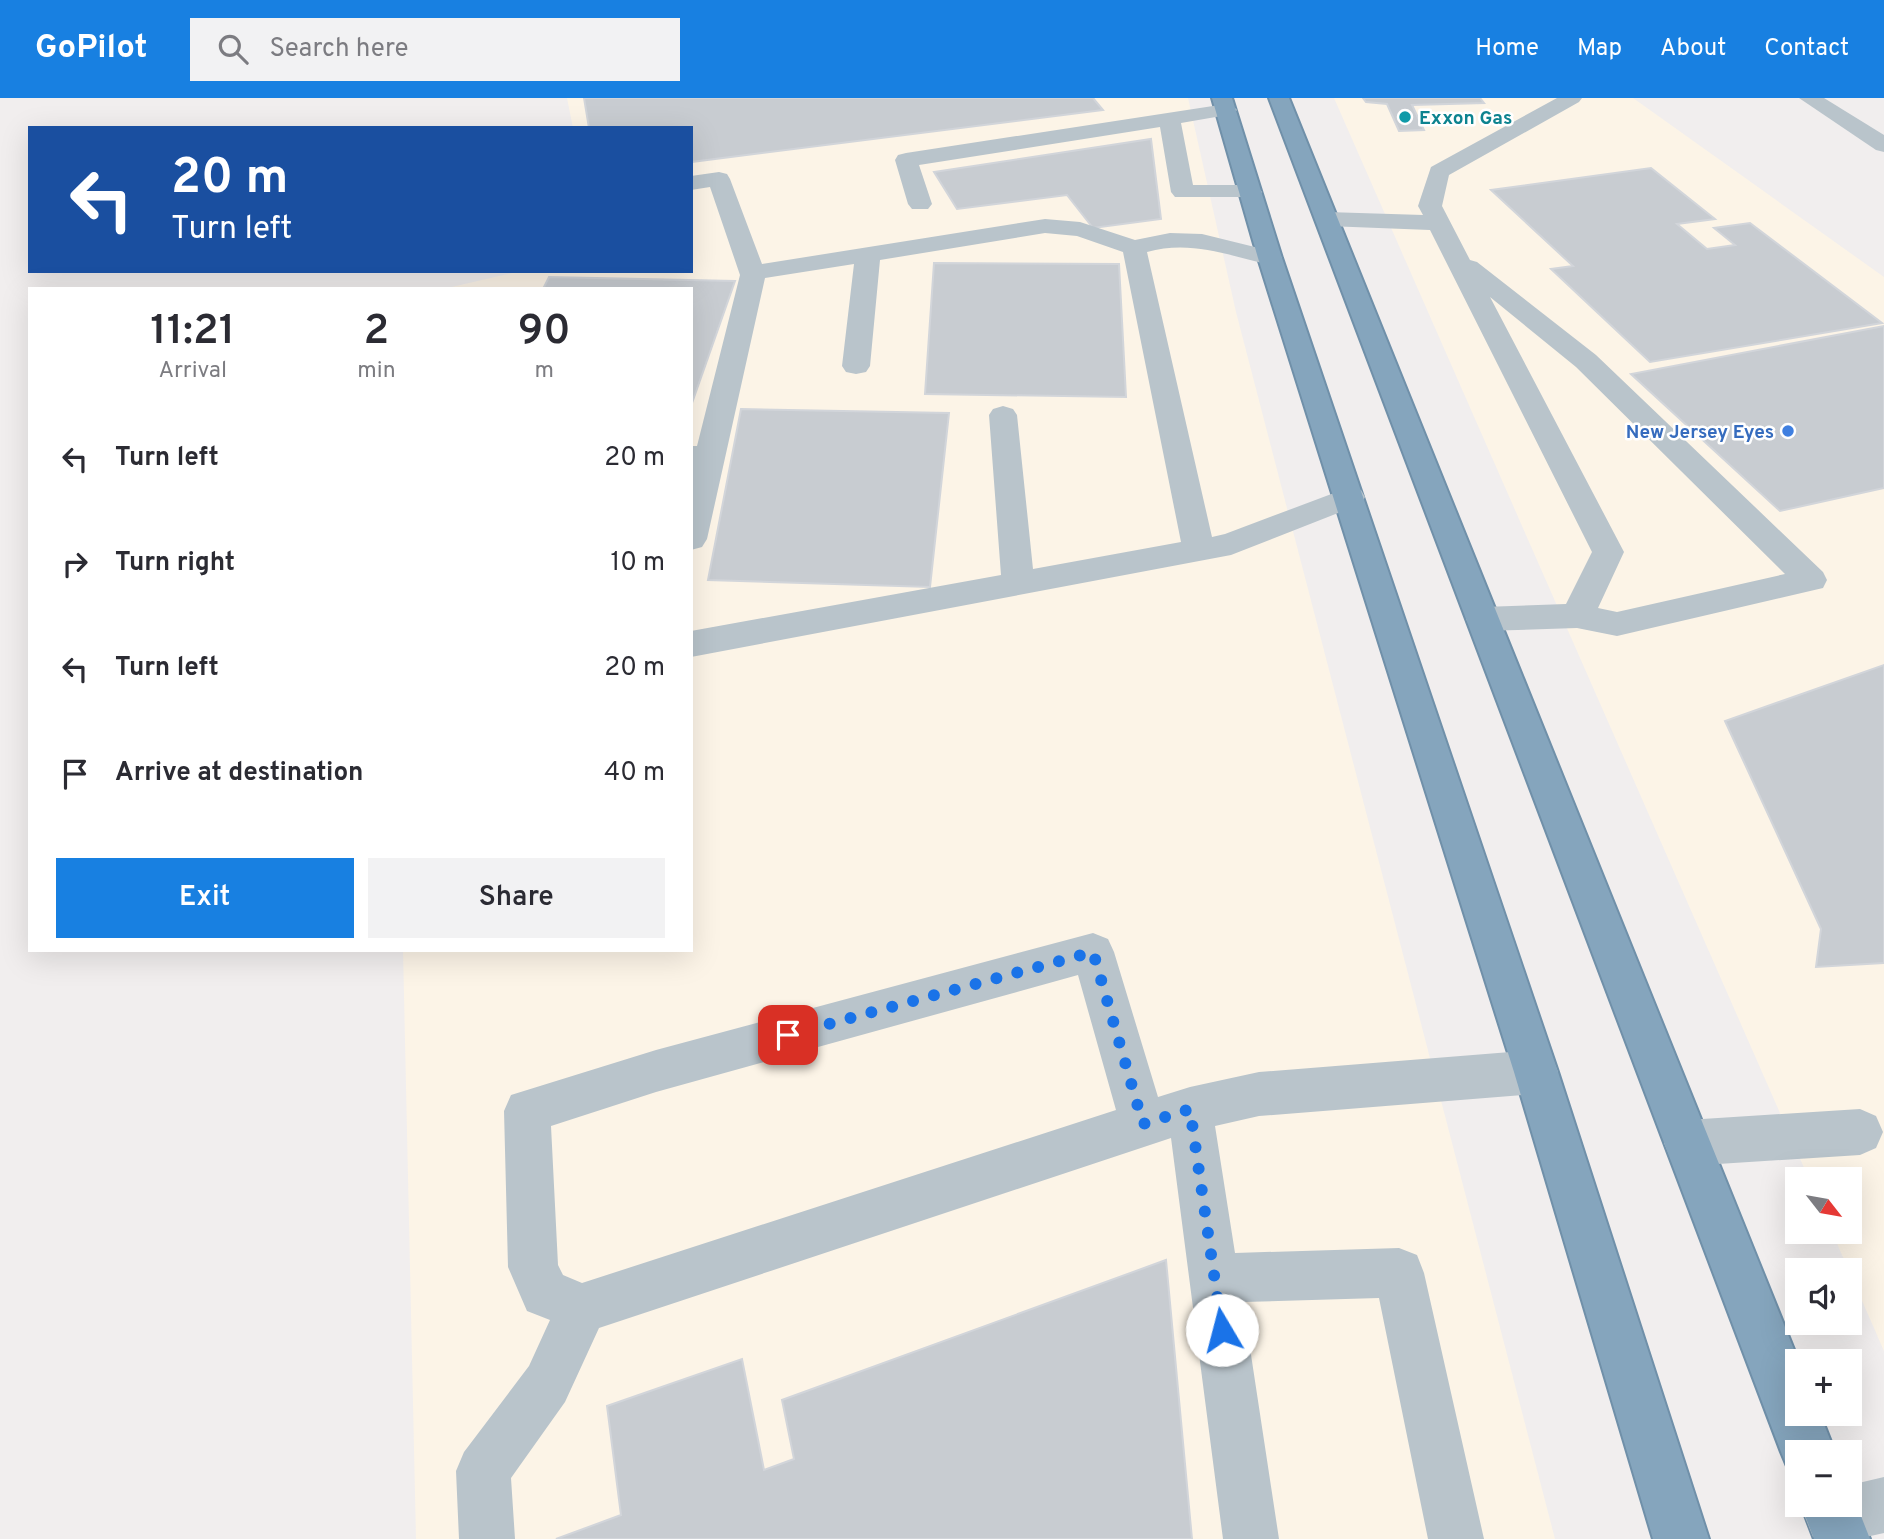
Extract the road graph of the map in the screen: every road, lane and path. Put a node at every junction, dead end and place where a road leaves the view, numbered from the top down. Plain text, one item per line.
1 (1279, 98) edge
2 (1572, 98) edge
3 (1809, 98) edge
4 (1224, 104) edge
5 (1169, 119) junction
6 (1884, 145) edge
7 (693, 183) edge
8 (1250, 192) junction
9 (920, 204) dead end
10 (1327, 219) junction
11 (1438, 223) junction
12 (1134, 248) junction
13 (868, 254) junction
14 (1456, 257) junction
15 (1270, 258) junction
16 (752, 272) junction
17 (856, 366) dead end
18 (1003, 415) dead end
19 (700, 455) edge
20 (1350, 497) junction
21 (693, 520) edge
22 (1199, 550) junction
23 (1018, 584) junction
24 (1577, 616) junction
25 (1483, 619) junction
26 (693, 644) edge
27 (1536, 1072) junction
28 (1190, 1109) junction
29 (1143, 1124) junction
30 (1860, 1132) dead end
31 (1687, 1143) junction
32 (1214, 1278) junction
33 (582, 1308) junction
34 (1803, 1440) edge
35 (487, 1539) edge
36 (1251, 1539) edge
37 (1456, 1539) edge
38 (1681, 1539) edge

1 - 10 highway
2 - 11 street
3 - 6 street
4 - 5 street
4 - 8 highway
5 - 8 street
5 - 9 street
7 - 16 street
8 - 15 highway
10 - 11 street
10 - 25 highway
11 - 14 street
12 - 13 street
12 - 15 street
12 - 22 street
13 - 16 street
13 - 17 street
14 - 24 street
14 - 24 street
15 - 20 highway
16 - 19 street
18 - 23 street
19 - 21 street
20 - 22 street
20 - 27 highway
22 - 23 street
23 - 26 street
24 - 25 street
25 - 31 highway
27 - 28 street
27 - 38 highway
28 - 29 street
28 - 32 street
29 - 33 street
29 - 33 street
30 - 31 street
31 - 34 highway
32 - 36 street
32 - 37 street
33 - 35 street

